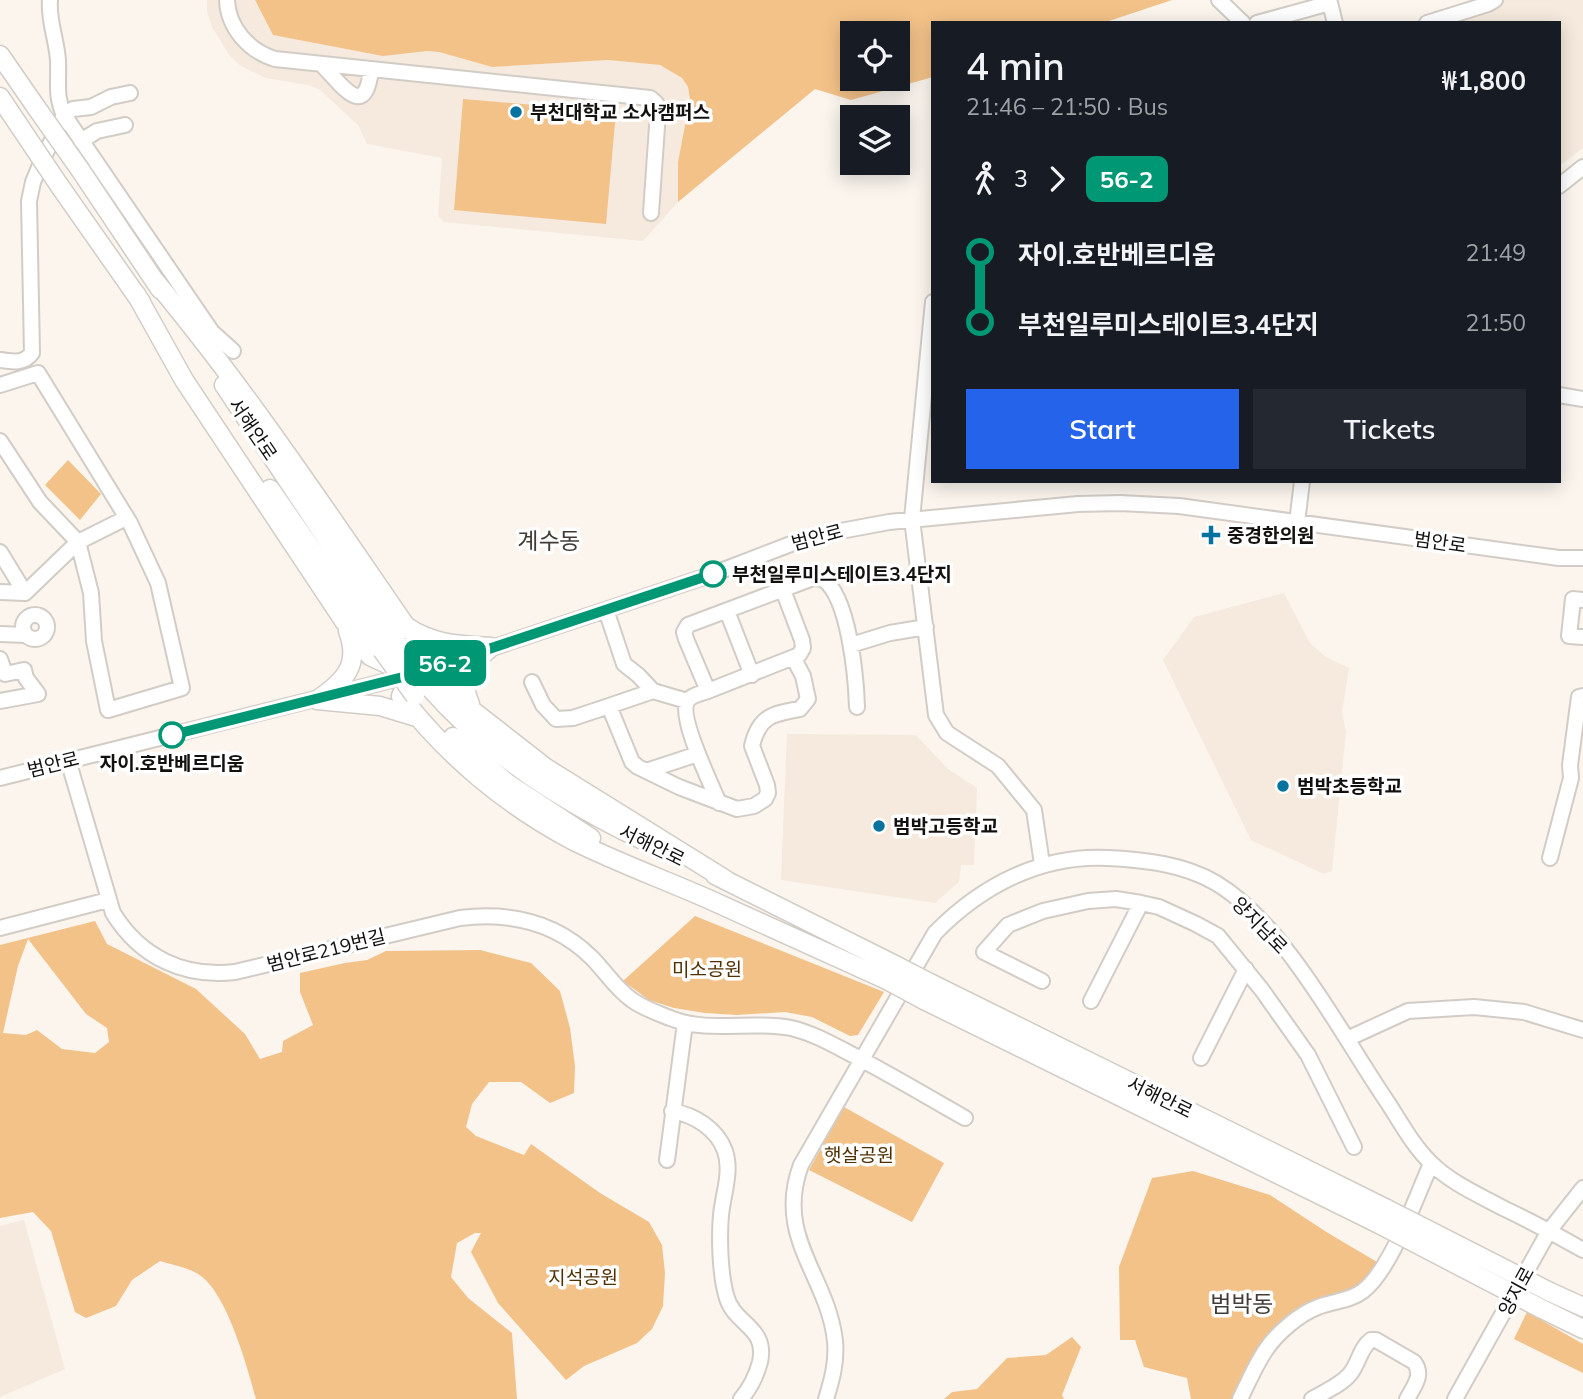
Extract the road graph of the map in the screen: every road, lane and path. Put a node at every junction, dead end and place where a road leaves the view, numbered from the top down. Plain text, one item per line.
1 (50, 0) edge
2 (227, 0) edge
3 (1219, 0) edge
4 (1495, 0) edge
5 (1241, 21) edge
6 (1265, 21) edge
7 (1334, 21) edge
8 (1433, 21) edge
9 (0, 55) edge
10 (323, 65) junction
11 (371, 71) junction
12 (130, 93) dead end
13 (0, 97) edge
14 (64, 115) junction
15 (125, 125) dead end
16 (80, 141) junction
17 (1583, 167) edge
18 (1561, 184) edge
19 (651, 213) dead end
20 (155, 281) junction
21 (136, 294) junction
22 (931, 330) edge
23 (233, 351) dead end
24 (0, 360) edge
25 (0, 385) edge
26 (1561, 395) edge
27 (1583, 399) edge
28 (0, 441) edge
29 (1302, 483) edge
30 (126, 518) junction
31 (912, 519) junction
32 (1297, 523) junction
33 (78, 542) junction
34 (0, 552) edge
35 (1583, 558) edge
36 (783, 590) junction
37 (0, 592) edge
38 (25, 593) junction
39 (1583, 600) edge
40 (606, 610) junction
41 (727, 611) junction
42 (344, 621) junction
43 (405, 625) junction
44 (926, 627) junction
45 (0, 634) edge
46 (24, 635) dead end
47 (1583, 637) edge
48 (851, 645) junction
49 (390, 647) junction
50 (491, 647) junction
51 (0, 659) edge
52 (794, 659) junction
53 (411, 675) junction
54 (752, 675) junction
55 (532, 681) dead end
56 (653, 691) junction
57 (708, 691) junction
58 (422, 692) junction
59 (1583, 696) edge
60 (317, 700) junction
61 (687, 701) junction
62 (0, 702) edge
63 (608, 706) junction
64 (857, 706) dead end
65 (473, 711) junction
66 (417, 717) junction
67 (698, 754) junction
68 (68, 760) junction
69 (646, 771) junction
70 (0, 778) edge
71 (719, 803) junction
72 (1550, 858) dead end
73 (1042, 864) junction
74 (726, 880) junction
75 (107, 901) junction
76 (715, 902) junction
77 (1141, 903) junction
78 (0, 928) edge
79 (1246, 970) junction
80 (892, 973) junction
81 (1042, 981) dead end
82 (1091, 1001) dead end
83 (685, 1023) junction
84 (1583, 1030) edge
85 (1347, 1039) junction
86 (1201, 1058) dead end
87 (860, 1059) junction
88 (673, 1111) junction
89 (965, 1118) dead end
90 (1354, 1147) dead end
91 (667, 1160) dead end
92 (1432, 1164) junction
93 (1583, 1188) edge
94 (1382, 1216) junction
95 (1549, 1231) junction
96 (1583, 1250) edge
97 (1583, 1307) edge
98 (1583, 1329) edge
99 (741, 1399) edge
100 (826, 1399) edge
101 (1240, 1399) edge
102 (1312, 1399) edge
103 (1408, 1399) edge
104 (1455, 1399) edge

1 - 14 street
2 - 10 street
3 - 5 street
4 - 8 street
6 - 7 street
9 - 20 main road, 서해안로, bridge
10 - 11 street
10 - 11 street
11 - 19 street
12 - 14 street
13 - 21 main road, 서해안로, bridge
14 - 16 street
14 - 24 street
15 - 16 street
16 - 23 street
17 - 18 street
20 - 43 main road
20 - 49 main road, 서해안로
21 - 42 main road
21 - 49 main road, 서해안로
22 - 31 street
25 - 30 street
26 - 27 street
28 - 33 street
29 - 32 street
30 - 33 street
30 - 33 street
31 - 32 street, 범안로
31 - 40 street, 범안로
31 - 44 street
32 - 35 street, 범안로
33 - 38 street
34 - 38 street
36 - 41 street
36 - 48 street
36 - 52 street
37 - 38 street
39 - 47 street
40 - 50 street, 범안로
40 - 56 street
41 - 54 street
41 - 57 street
42 - 53 main road
42 - 60 main road
43 - 50 main road
43 - 53 main road
44 - 48 street
44 - 73 street
45 - 46 street
48 - 64 street
49 - 58 main road, 서해안로, bridge
50 - 53 street, 범안로
50 - 65 main road
51 - 62 street
52 - 54 street
52 - 71 street
53 - 60 street, 범안로
53 - 65 main road
53 - 66 main road
54 - 57 street
55 - 63 street
56 - 61 street
56 - 63 street
57 - 61 street
58 - 74 main road, 서해안로
58 - 76 main road, 서해안로
59 - 72 street
60 - 66 main road
60 - 68 street, 범안로
61 - 67 street
63 - 69 street
65 - 74 main road
66 - 76 main road
67 - 69 street
67 - 71 street
68 - 70 street, 범안로
68 - 75 street, 범안로219번길
69 - 71 street
73 - 85 street, 양지남로
73 - 87 street, 양지남로
74 - 80 main road, 서해안로
75 - 78 street
75 - 83 street, 범안로219번길
76 - 80 main road, 서해안로
77 - 79 street
77 - 81 street
77 - 82 street
79 - 86 street
79 - 90 street
80 - 94 main road, 서해안로, bridge
83 - 87 street, 범안로219번길
83 - 88 street
84 - 85 street
85 - 92 street, 양지남로
87 - 89 street, 범안로219번길
87 - 100 street, 양지남로
88 - 91 street
88 - 99 street
92 - 95 street, 양지남로
92 - 101 street
93 - 95 street, 양지로
94 - 97 main road, 서해안로, bridge
94 - 98 main road, 서해안로, bridge
95 - 96 street, 양지남로
95 - 104 street, 양지로
102 - 103 street

